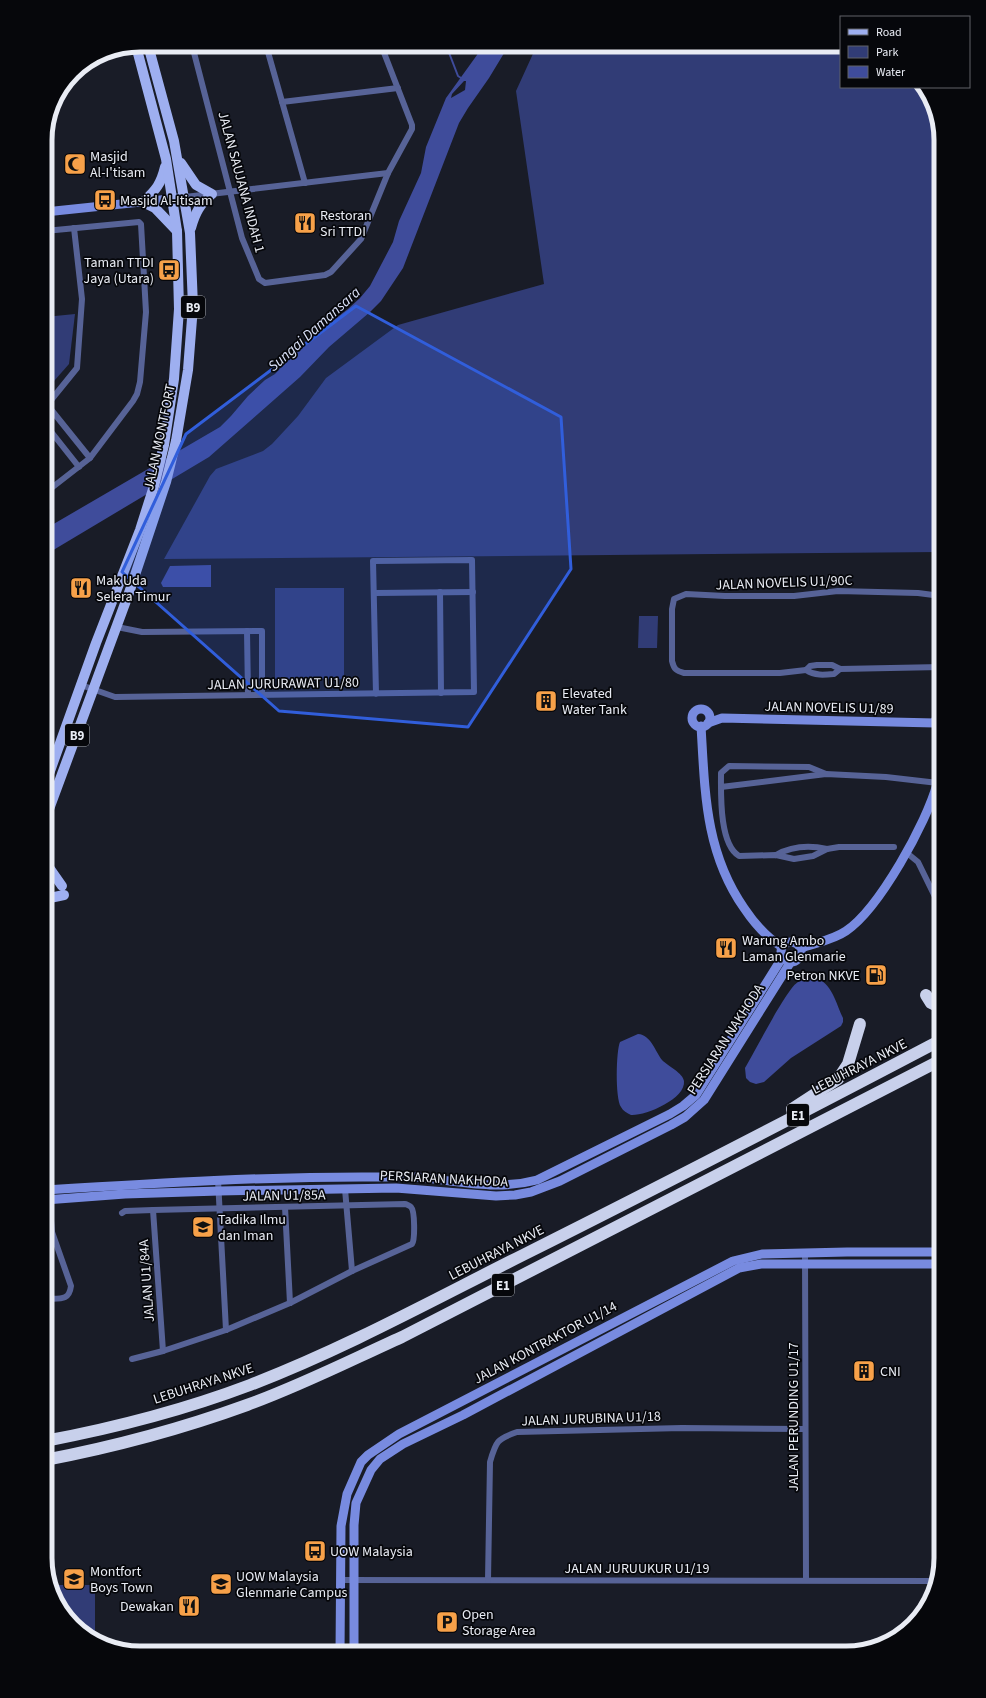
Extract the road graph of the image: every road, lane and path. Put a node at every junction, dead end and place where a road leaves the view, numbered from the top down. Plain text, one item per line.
1 (138, 52) edge
2 (150, 52) edge
3 (151, 52) edge
4 (194, 52) edge
5 (268, 52) edge
6 (384, 52) edge
7 (151, 56) junction
8 (398, 88) junction
9 (282, 102) junction
10 (178, 158) junction
11 (166, 159) junction
12 (388, 173) junction
13 (305, 183) junction
14 (230, 192) junction
15 (212, 194) junction
16 (185, 197) junction
17 (172, 199) junction
18 (143, 202) junction
19 (52, 211) edge
20 (74, 228) junction
21 (52, 231) edge
22 (177, 231) junction
23 (190, 233) junction
24 (52, 396) edge
25 (52, 410) edge
26 (52, 433) edge
27 (90, 458) junction
28 (79, 467) junction
29 (52, 488) edge
30 (440, 592) junction
31 (473, 592) junction
32 (375, 593) junction
33 (934, 595) edge
34 (116, 626) junction
35 (247, 631) junction
36 (934, 667) edge
37 (840, 668) junction
38 (806, 670) junction
39 (81, 685) junction
40 (94, 690) junction
41 (441, 693) junction
42 (376, 694) junction
43 (248, 695) junction
44 (262, 695) junction
45 (708, 713) junction
46 (722, 718) junction
47 (934, 718) edge
48 (704, 725) junction
49 (52, 766) edge
50 (792, 767) junction
51 (826, 774) junction
52 (792, 778) junction
53 (934, 783) edge
54 (721, 787) junction
55 (934, 794) edge
56 (52, 801) edge
57 (894, 847) dead end
58 (827, 849) junction
59 (907, 853) junction
60 (776, 855) junction
61 (52, 872) edge
62 (934, 895) edge
63 (52, 896) edge
64 (782, 947) junction
65 (801, 948) junction
66 (786, 960) junction
67 (926, 995) dead end
68 (934, 1004) edge
69 (860, 1024) dead end
70 (934, 1044) edge
71 (934, 1064) edge
72 (218, 1180) junction
73 (345, 1189) junction
74 (654, 1189) junction
75 (52, 1190) edge
76 (218, 1191) junction
77 (52, 1200) edge
78 (346, 1205) junction
79 (285, 1207) junction
80 (220, 1209) junction
81 (152, 1210) junction
82 (122, 1213) dead end
83 (52, 1232) edge
84 (805, 1252) junction
85 (934, 1252) edge
86 (805, 1264) junction
87 (934, 1264) edge
88 (352, 1271) junction
89 (52, 1298) edge
90 (290, 1303) junction
91 (226, 1330) junction
92 (163, 1351) junction
93 (132, 1359) dead end
94 (805, 1429) junction
95 (52, 1440) edge
96 (52, 1459) edge
97 (340, 1580) junction
98 (354, 1580) junction
99 (488, 1580) junction
100 (806, 1580) junction
101 (930, 1581) edge
102 (340, 1646) edge
103 (354, 1646) edge

1 - 11 main road, JALAN MONTFORT / B9
2 - 7 main road, JALAN MONTFORT / B9
3 - 7 main road
4 - 14 street, JALAN SAUJANA INDAH 1
5 - 9 street
6 - 8 street, JALAN SAUJANA INDAH 1
7 - 10 main road, JALAN MONTFORT / B9
8 - 9 street
8 - 12 street, JALAN SAUJANA INDAH 1
9 - 13 street
10 - 15 main road
10 - 16 main road, JALAN MONTFORT / B9
11 - 17 main road, JALAN MONTFORT / B9
11 - 18 main road
12 - 13 street
12 - 14 street, JALAN SAUJANA INDAH 1
13 - 14 street
14 - 15 street
15 - 16 street
15 - 23 main road
16 - 17 street
16 - 23 main road, JALAN MONTFORT / B9
17 - 18 street
17 - 22 main road, JALAN MONTFORT / B9
18 - 19 street
18 - 22 main road
20 - 21 street
20 - 24 street
20 - 27 street
22 - 39 main road, JALAN MONTFORT / B9
23 - 34 main road, JALAN MONTFORT / B9
25 - 27 street
26 - 28 street
27 - 28 street
28 - 29 street
30 - 31 street
30 - 32 street
30 - 41 street
31 - 32 street
31 - 41 street, JALAN JURURAWAT U1/80
32 - 42 street
33 - 38 street, JALAN NOVELIS U1/90C
34 - 35 street
34 - 40 main road, JALAN MONTFORT / B9
35 - 43 street
35 - 44 street
36 - 37 street
37 - 38 street
37 - 38 street
39 - 40 street, JALAN JURURAWAT U1/80
39 - 49 main road, JALAN MONTFORT / B9
40 - 43 street, JALAN JURURAWAT U1/80
40 - 56 main road, JALAN MONTFORT / B9
41 - 42 street, JALAN JURURAWAT U1/80
42 - 44 street, JALAN JURURAWAT U1/80
43 - 44 street, JALAN JURURAWAT U1/80
45 - 46 street, JALAN NOVELIS U1/89
45 - 48 street
45 - 48 street
46 - 47 street, JALAN NOVELIS U1/89
46 - 48 street, JALAN NOVELIS U1/89
48 - 64 street
50 - 51 street
50 - 52 street
50 - 54 street
51 - 52 street
51 - 53 street
52 - 54 street
54 - 60 street
55 - 59 street
57 - 58 street
58 - 60 street
58 - 60 street
59 - 62 street
59 - 65 street
61 - 63 main road
64 - 65 street
64 - 66 street
65 - 66 street
66 - 72 street, PERSIARAN NAKHODA
66 - 73 street, PERSIARAN NAKHODA
67 - 68 highway
69 - 74 highway
70 - 74 highway, LEBUHRAYA NKVE / E1
71 - 96 highway, E1
72 - 75 street, PERSIARAN NAKHODA
72 - 76 street
73 - 76 street, PERSIARAN NAKHODA
73 - 78 street
74 - 95 highway, LEBUHRAYA NKVE / E1
76 - 77 street, PERSIARAN NAKHODA
76 - 80 street
78 - 79 street, JALAN U1/85A
78 - 88 street
78 - 88 street, JALAN U1/85A
79 - 80 street, JALAN U1/85A
79 - 90 street
80 - 81 street, JALAN U1/85A
80 - 91 street
81 - 82 street, JALAN U1/85A
81 - 92 street, JALAN U1/84A
83 - 89 street
84 - 85 street, JALAN KONTRAKTOR U1/14
84 - 86 street, JALAN PERUNDING U1/17
84 - 97 street, JALAN KONTRAKTOR U1/14
86 - 87 street, JALAN KONTRAKTOR U1/14
86 - 94 street, JALAN PERUNDING U1/17
86 - 98 street, JALAN KONTRAKTOR U1/14
88 - 90 street
90 - 91 street
91 - 92 street
92 - 93 street
94 - 99 street, JALAN JURUBINA U1/18
94 - 100 street, JALAN PERUNDING U1/17
97 - 98 street, JALAN JURUUKUR U1/19
97 - 102 street, JALAN KONTRAKTOR U1/14
98 - 99 street, JALAN JURUUKUR U1/19
98 - 103 street, JALAN KONTRAKTOR U1/14
99 - 100 street, JALAN JURUUKUR U1/19
100 - 101 street, JALAN JURUUKUR U1/19

